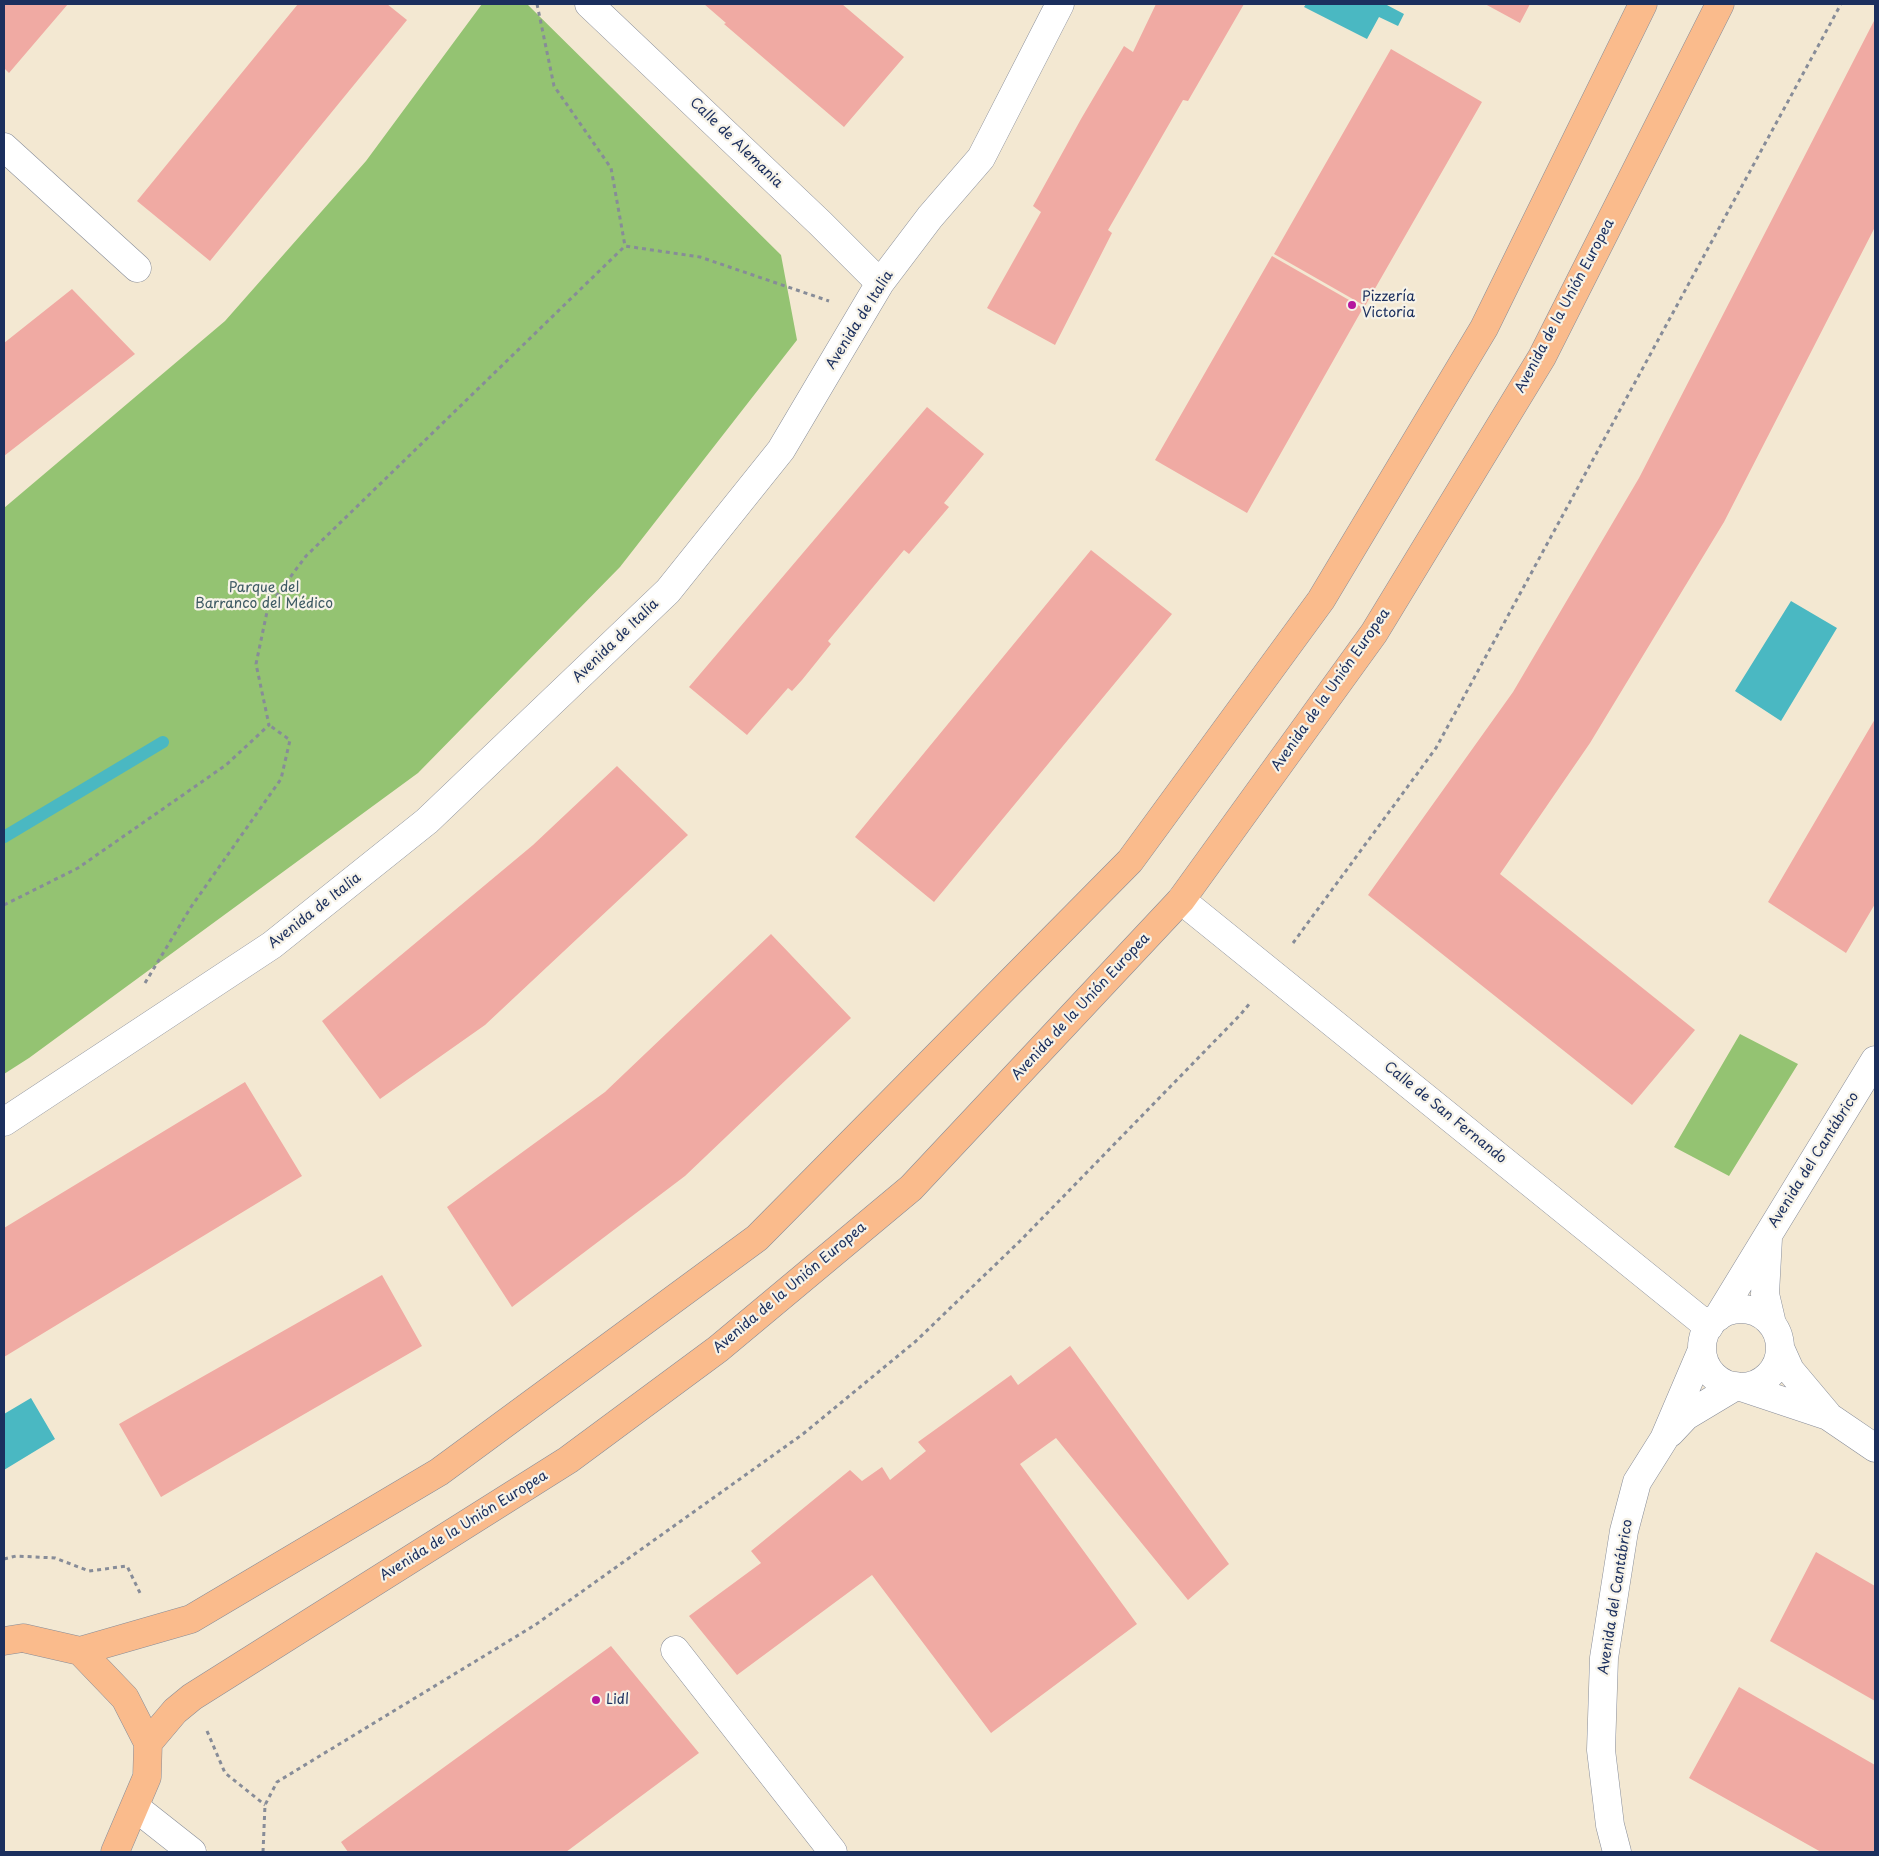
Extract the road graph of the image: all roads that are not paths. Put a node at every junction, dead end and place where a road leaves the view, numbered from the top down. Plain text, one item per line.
1 (589, 4) edge
2 (1060, 4) edge
3 (1643, 4) edge
4 (1720, 4) edge
5 (4, 147) edge
6 (137, 268) dead end
7 (880, 283) junction
8 (1181, 900) junction
9 (1875, 1060) edge
10 (4, 1122) edge
11 (1768, 1234) junction
12 (1772, 1324) junction
13 (1709, 1331) junction
14 (1781, 1350) junction
15 (1739, 1387) junction
16 (1828, 1416) junction
17 (1664, 1439) junction
18 (1875, 1448) edge
19 (4, 1641) edge
20 (675, 1650) dead end
21 (80, 1651) junction
22 (148, 1743) junction
23 (135, 1807) junction
24 (115, 1852) edge
25 (192, 1852) edge
26 (833, 1852) edge
27 (1617, 1852) edge

1 - 7 street, Calle de Alemania
2 - 7 street, Avenida de Italia
3 - 21 main road
4 - 8 main road, Avenida de la Unión Europea
5 - 6 street
7 - 10 street, Avenida de Italia
8 - 13 street, Calle de San Fernando
8 - 22 main road, Avenida de la Unión Europea
9 - 11 street, Avenida del Cantábrico
11 - 12 street, Avenida del Cantábrico
11 - 13 street, Avenida del Cantábrico
12 - 13 street
12 - 14 street
13 - 15 street
13 - 17 street, Avenida del Cantábrico
14 - 15 street
14 - 16 street
15 - 16 street
15 - 17 street, Avenida del Cantábrico
16 - 18 street
17 - 27 street, Avenida del Cantábrico
19 - 21 main road
20 - 26 street
21 - 22 main road
22 - 23 main road
23 - 24 main road
23 - 25 street

